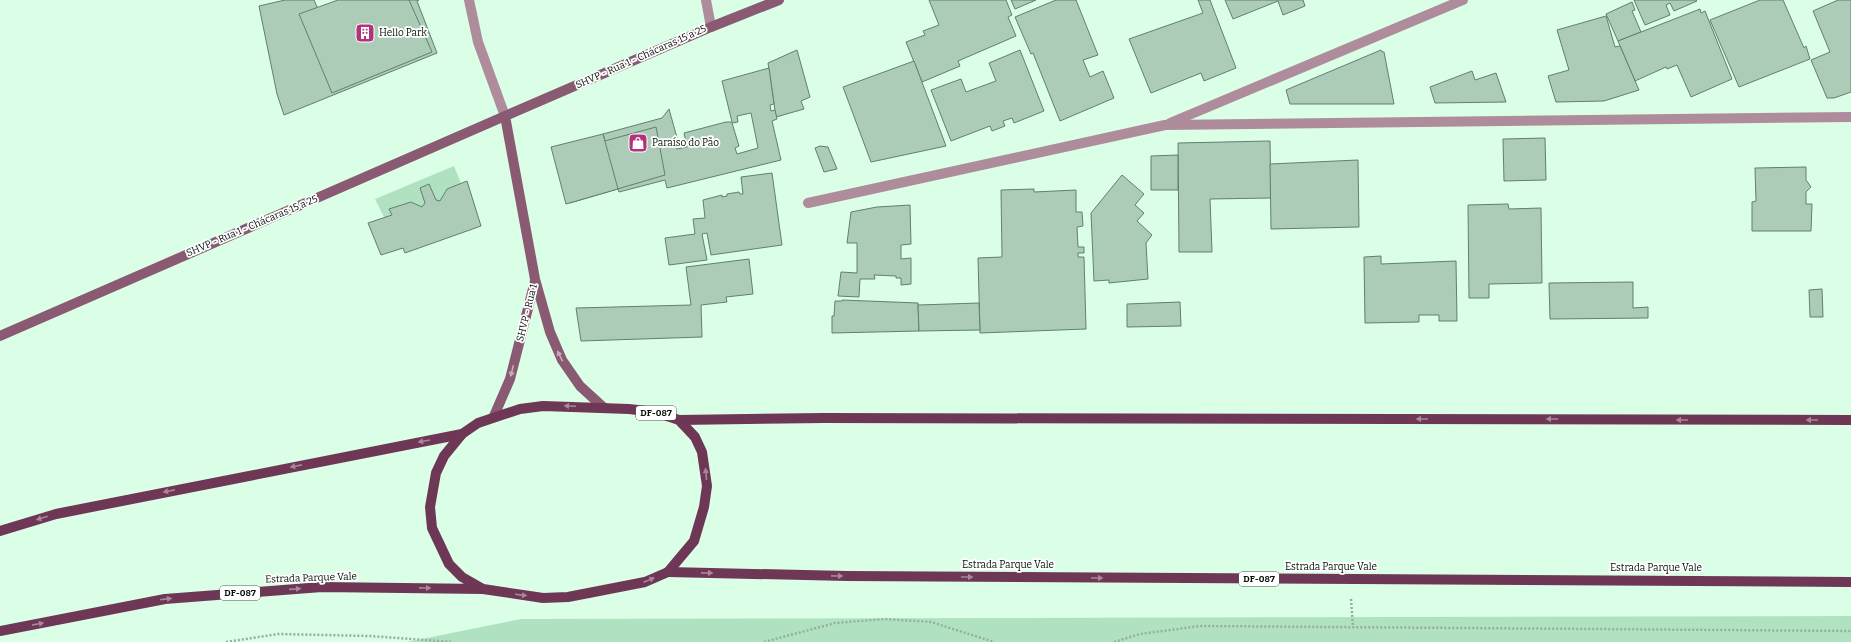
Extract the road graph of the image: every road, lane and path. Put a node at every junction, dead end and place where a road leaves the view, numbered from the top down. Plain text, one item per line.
1 (469, 0) edge
2 (706, 0) edge
3 (779, 0) edge
4 (1463, 0) edge
5 (711, 27) junction
6 (505, 116) junction
7 (1851, 116) edge
8 (1165, 124) junction
9 (808, 203) dead end
10 (535, 279) junction
11 (0, 336) edge
12 (603, 407) junction
13 (494, 416) junction
14 (679, 420) junction
15 (1851, 420) edge
16 (462, 434) junction
17 (0, 531) edge
18 (668, 572) junction
19 (1350, 579) junction
20 (1851, 582) edge
21 (482, 589) junction
22 (1353, 627) junction
23 (0, 631) edge
24 (1851, 631) edge
25 (226, 642) edge
26 (453, 642) edge
27 (764, 642) edge
28 (994, 642) edge
29 (1114, 642) edge

1 - 6 street
2 - 5 street
3 - 5 street, SHVP - Rua 1 - Chácaras 15 a 25
4 - 8 street
5 - 6 street, SHVP - Rua 1 - Chácaras 15 a 25
6 - 10 street
6 - 11 street, SHVP - Rua 1 - Chácaras 15 a 25
7 - 8 street
8 - 9 street
12 -> 10 street, SHVP - Rua 1
10 -> 13 street, SHVP - Rua 1
12 -> 13 main road, DF-087
12 - 14 main road, DF-087
13 - 16 main road, DF-087
15 -> 14 main road, DF-087
18 -> 14 main road, DF-087
16 -> 17 main road, DF-087
16 - 21 main road, DF-087
18 -> 19 main road, Estrada Parque Vale / DF-087
21 -> 18 main road, DF-087
19 - 20 main road, Estrada Parque Vale / DF-087
19 - 22 path
23 -> 21 main road, Estrada Parque Vale / DF-087
22 - 24 path
22 - 29 path
25 - 26 path
27 - 28 path

